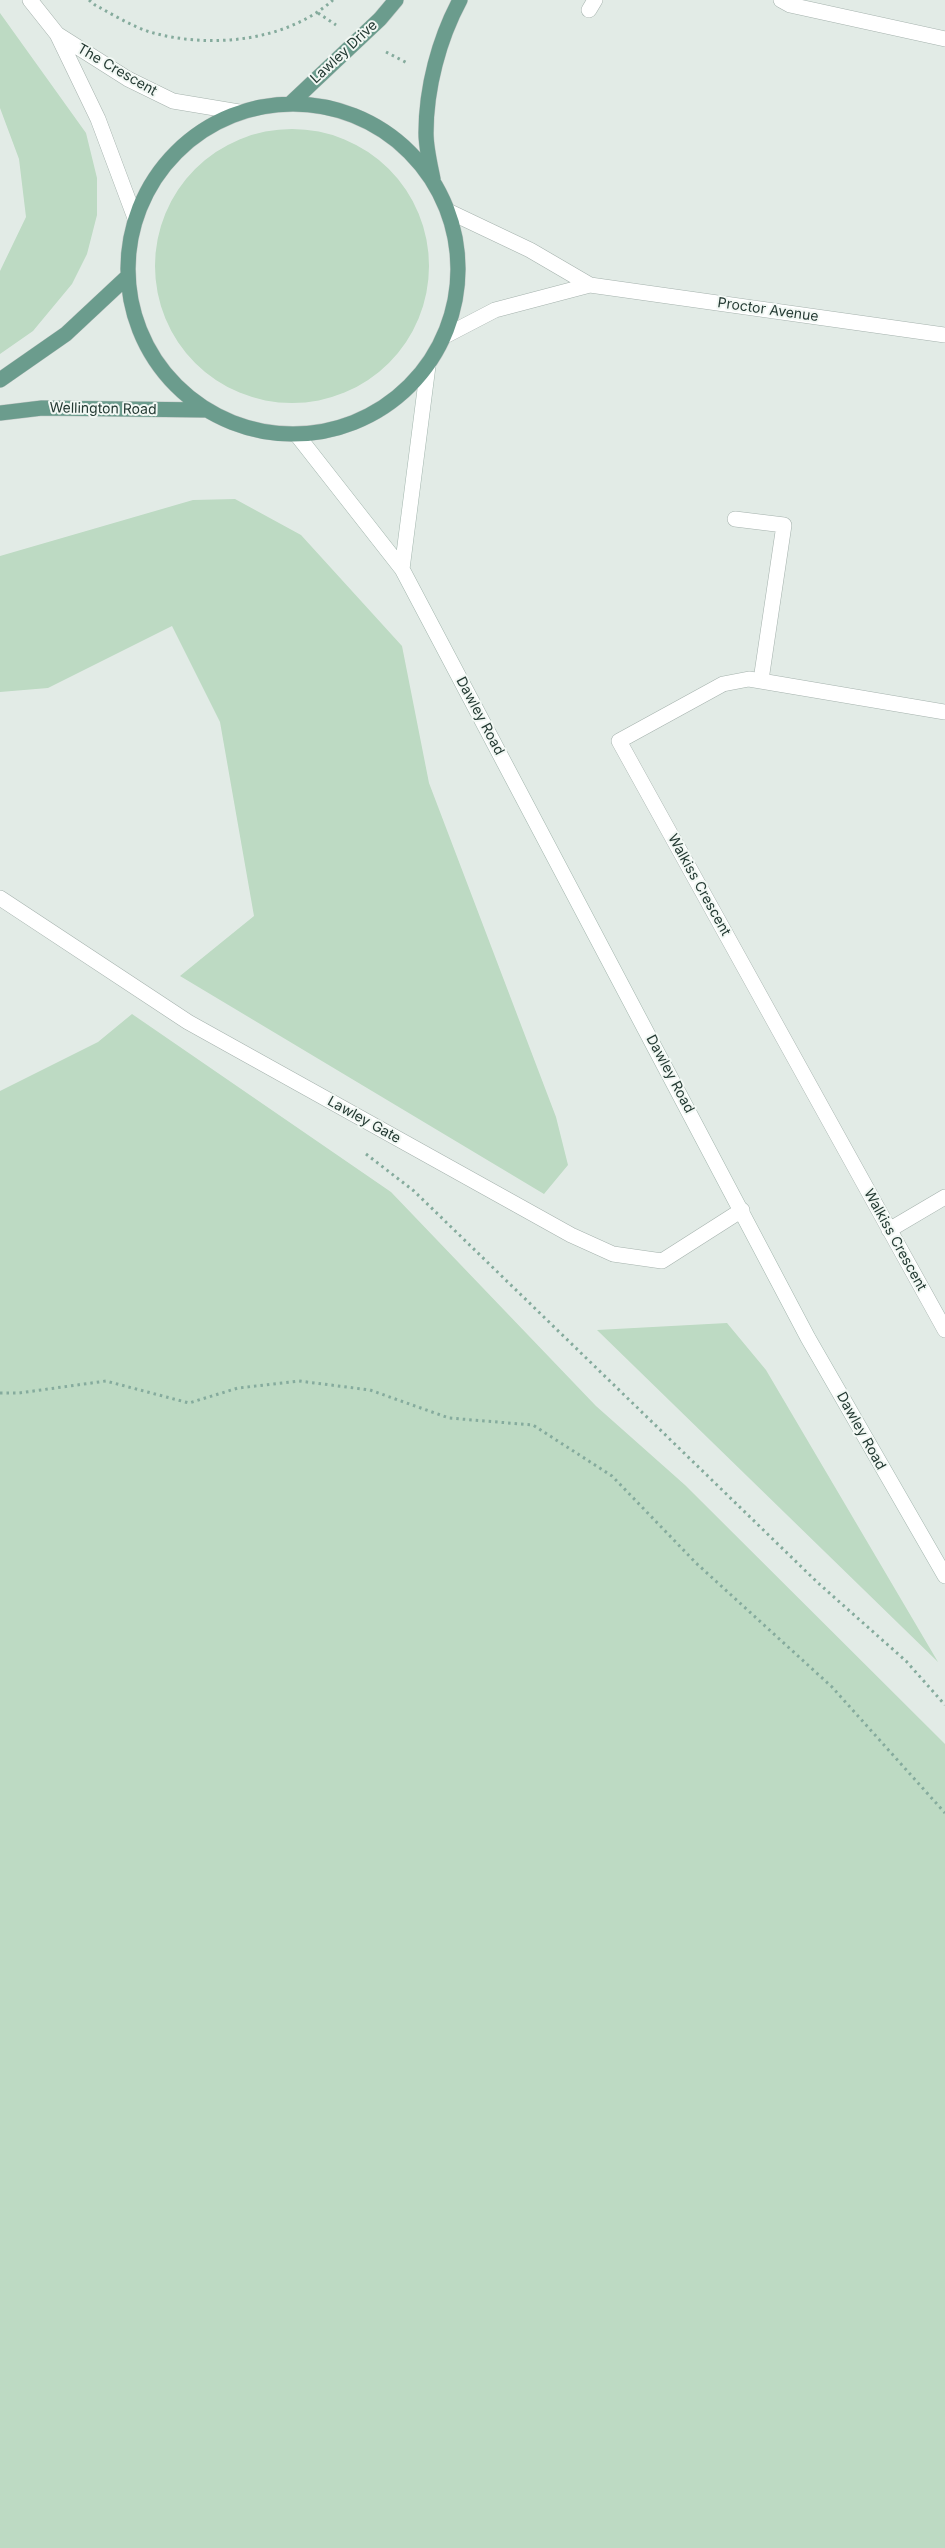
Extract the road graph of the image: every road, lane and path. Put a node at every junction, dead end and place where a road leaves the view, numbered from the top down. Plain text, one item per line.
1 (30, 0) edge
2 (89, 0) edge
3 (333, 0) edge
4 (396, 0) edge
5 (460, 0) edge
6 (781, 0) edge
7 (57, 34) junction
8 (945, 39) edge
9 (291, 103) junction
10 (239, 112) junction
11 (432, 179) junction
12 (450, 212) junction
13 (135, 218) junction
14 (127, 277) junction
15 (590, 284) junction
16 (945, 335) edge
17 (445, 336) junction
18 (428, 366) junction
19 (0, 380) edge
20 (206, 410) junction
21 (0, 413) edge
22 (297, 435) junction
23 (735, 519) dead end
24 (402, 569) junction
25 (761, 680) junction
26 (945, 712) edge
27 (0, 898) edge
28 (362, 1152) dead end
29 (945, 1197) edge
30 (742, 1210) junction
31 (889, 1230) junction
32 (945, 1330) edge
33 (0, 1393) edge
34 (945, 1576) edge
35 (945, 1704) edge
36 (945, 1812) edge

1 - 7 street, The Crescent
2 - 3 path
4 - 9 main road, Lawley Drive
5 - 11 main road
6 - 8 street
7 - 10 street, The Crescent
7 - 13 street, The Crescent
9 - 10 main road
9 - 11 main road
10 - 13 main road
11 - 12 main road
12 - 15 street, Proctor Avenue
12 - 17 main road
13 - 14 main road
14 - 19 main road
14 - 20 main road
15 - 16 street, Proctor Avenue
15 - 17 street, Proctor Avenue
17 - 18 main road
18 - 22 main road
18 - 24 street
20 - 21 main road, Wellington Road
20 - 22 main road
22 - 24 street, Dawley Road
23 - 25 street
24 - 30 street, Dawley Road
25 - 26 street, Walkiss Crescent
25 - 31 street, Walkiss Crescent
27 - 30 street, Lawley Gate
28 - 35 path
29 - 31 street
30 - 34 street, Dawley Road
31 - 32 street, Walkiss Crescent
33 - 36 path

